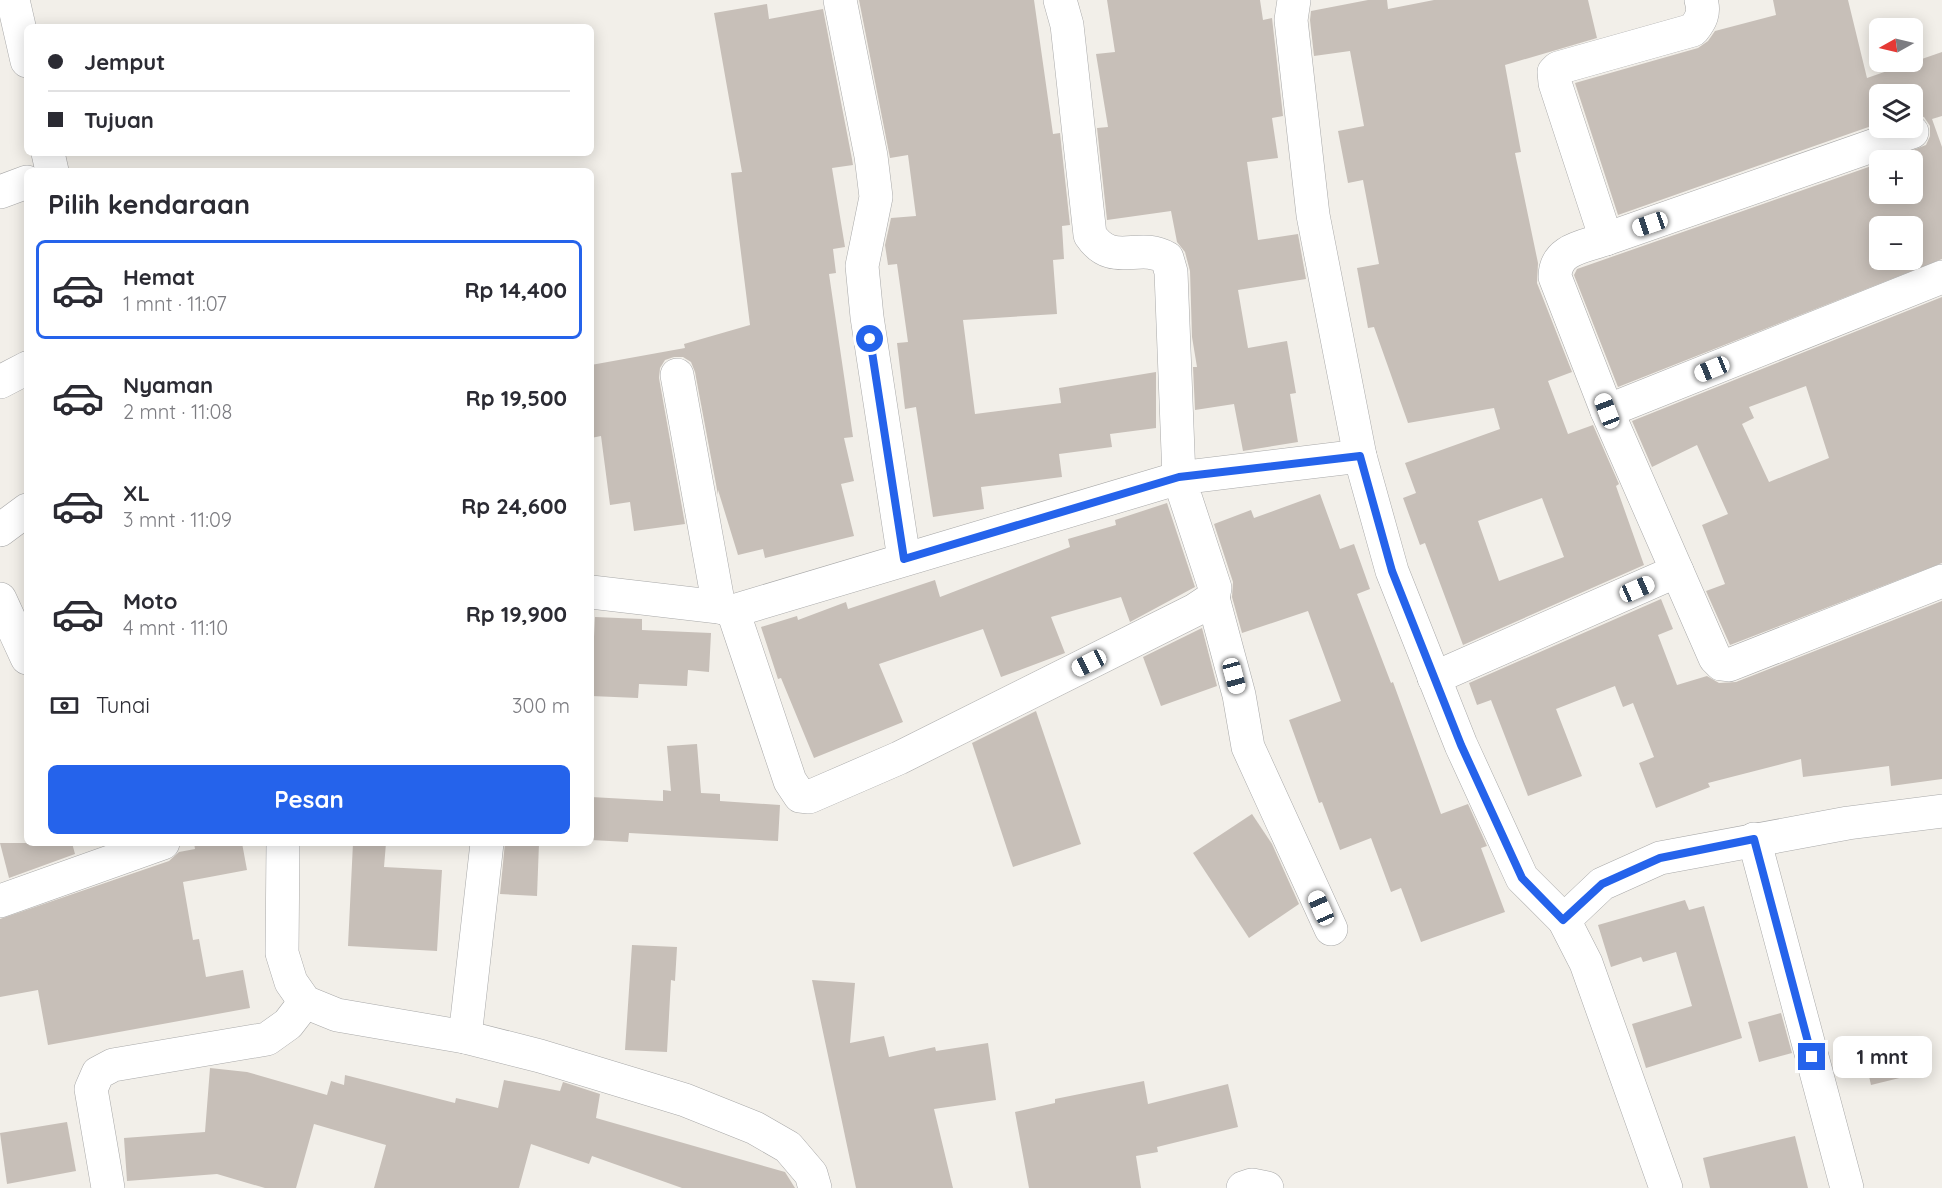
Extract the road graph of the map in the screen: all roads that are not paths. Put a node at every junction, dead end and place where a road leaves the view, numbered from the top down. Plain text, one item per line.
1 (13, 0) edge
2 (840, 0) edge
3 (1060, 0) edge
4 (1294, 0) edge
5 (1701, 0) edge
6 (24, 48) edge
7 (1895, 138) edge
8 (24, 183) edge
9 (0, 192) edge
10 (1606, 239) junction
11 (1942, 277) edge
12 (24, 370) edge
13 (677, 375) dead end
14 (0, 382) edge
15 (1607, 411) junction
16 (1360, 456) junction
17 (1179, 477) junction
18 (24, 512) edge
19 (0, 530) edge
20 (904, 559) junction
21 (1677, 571) junction
22 (1942, 581) edge
23 (594, 592) edge
24 (1213, 598) junction
25 (0, 599) edge
26 (726, 609) junction
27 (24, 651) edge
28 (1434, 678) junction
29 (1942, 811) edge
30 (1754, 839) junction
31 (144, 846) edge
32 (283, 846) edge
33 (487, 846) edge
34 (100, 853) edge
35 (0, 901) edge
36 (1563, 920) junction
37 (1330, 929) dead end
38 (305, 1002) junction
39 (465, 1037) junction
40 (108, 1188) edge
41 (815, 1188) edge
42 (1243, 1188) edge
43 (1267, 1188) edge
44 (1666, 1188) edge
45 (1847, 1188) edge

1 - 6 street
2 - 20 street
3 - 17 street
4 - 16 street
5 - 10 street
7 - 10 street
8 - 9 street
10 - 15 street
11 - 15 street
12 - 14 street
13 - 26 street
15 - 21 street
16 - 17 street
16 - 28 street
17 - 20 street
17 - 24 street
18 - 19 street
20 - 26 street
21 - 22 street
21 - 28 street
23 - 26 street
24 - 26 street
24 - 37 street
25 - 27 street
28 - 36 street
29 - 30 street
30 - 36 street
30 - 45 street
31 - 34 street
32 - 38 street
33 - 39 street
34 - 35 street
36 - 44 street
38 - 39 street
38 - 40 street
39 - 41 street
42 - 43 street

